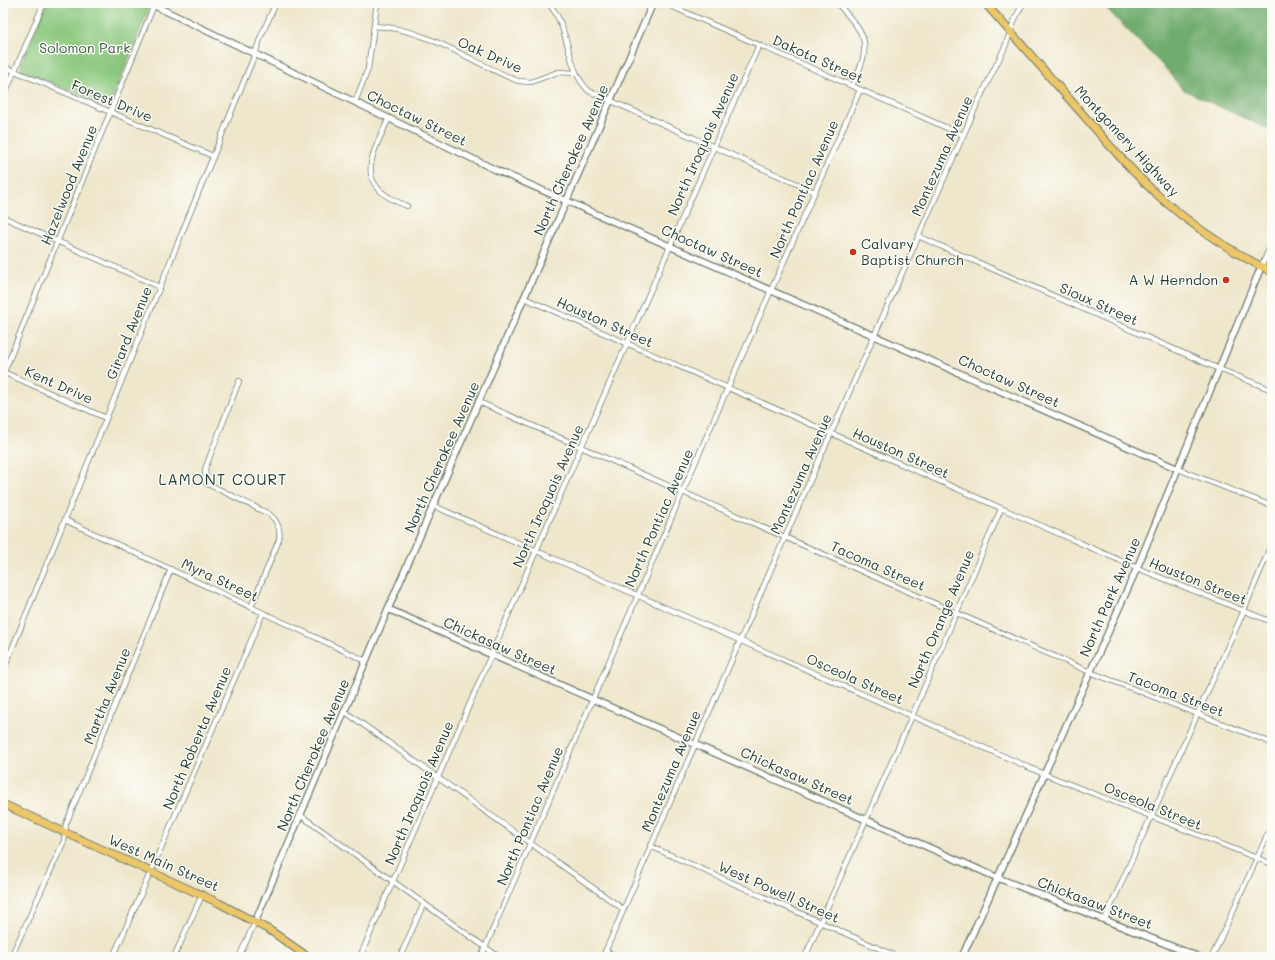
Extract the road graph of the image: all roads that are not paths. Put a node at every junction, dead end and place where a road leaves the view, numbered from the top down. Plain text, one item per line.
1 (44, 3) edge
2 (276, 3) edge
3 (377, 3) edge
4 (548, 3) edge
5 (653, 3) edge
6 (664, 3) edge
7 (836, 3) edge
8 (985, 3) edge
9 (1023, 3) edge
10 (152, 4) edge
11 (374, 26) junction
12 (1010, 32) junction
13 (759, 45) junction
14 (255, 54) junction
15 (3, 66) edge
16 (15, 71) junction
17 (576, 73) junction
18 (852, 86) junction
19 (860, 90) junction
20 (3, 98) edge
21 (610, 101) junction
22 (355, 102) junction
23 (111, 112) junction
24 (389, 118) junction
25 (963, 135) junction
26 (713, 147) junction
27 (213, 156) junction
28 (815, 192) junction
29 (567, 201) junction
30 (407, 206) dead end
31 (3, 217) edge
32 (918, 236) junction
33 (58, 241) junction
34 (1272, 243) edge
35 (670, 245) junction
36 (1261, 267) junction
37 (1272, 272) edge
38 (160, 287) junction
39 (771, 290) junction
40 (524, 298) junction
41 (874, 335) junction
42 (626, 344) junction
43 (1219, 369) junction
44 (4, 372) edge
45 (239, 381) dead end
46 (727, 389) junction
47 (1272, 390) edge
48 (479, 402) junction
49 (106, 418) junction
50 (831, 434) junction
51 (581, 448) junction
52 (1178, 469) junction
53 (682, 492) junction
54 (434, 506) junction
55 (1272, 506) edge
56 (1001, 509) junction
57 (65, 520) junction
58 (785, 537) junction
59 (1272, 543) edge
60 (536, 551) junction
61 (1137, 568) junction
62 (171, 569) junction
63 (637, 595) junction
64 (250, 607) junction
65 (388, 609) junction
66 (1244, 611) junction
67 (956, 612) junction
68 (263, 613) junction
69 (1272, 622) edge
70 (740, 641) junction
71 (492, 655) junction
72 (366, 662) junction
73 (3, 671) edge
74 (1090, 672) junction
75 (592, 699) junction
76 (344, 711) junction
77 (1198, 714) junction
78 (912, 716) junction
79 (1272, 743) edge
80 (694, 744) junction
81 (1044, 774) junction
82 (438, 778) junction
83 (3, 804) edge
84 (300, 815) junction
85 (1152, 817) junction
86 (866, 819) junction
87 (1272, 825) edge
88 (65, 832) junction
89 (530, 843) junction
90 (650, 846) junction
91 (1257, 858) junction
92 (1272, 864) edge
93 (151, 871) junction
94 (998, 878) junction
95 (393, 881) junction
96 (202, 895) junction
97 (424, 903) junction
98 (623, 909) junction
99 (1105, 920) junction
100 (255, 922) junction
101 (821, 922) junction
102 (485, 947) junction
103 (605, 951) junction
104 (11, 957) edge
105 (113, 957) edge
106 (174, 957) edge
107 (239, 957) edge
108 (308, 957) edge
109 (360, 957) edge
110 (400, 957) edge
111 (481, 957) edge
112 (499, 957) edge
113 (603, 957) edge
114 (618, 957) edge
115 (805, 957) edge
116 (898, 957) edge
117 (962, 957) edge
118 (1200, 957) edge
119 (1212, 957) edge

1 - 16 street
2 - 14 street, Girard Avenue
3 - 11 street
4 - 17 street
5 - 21 street, North Cherokee Avenue
6 - 13 street, Dakota Street
7 - 18 street
8 - 12 main road, Montgomery Highway
9 - 12 street, Montezuma Avenue
10 - 14 street, Choctaw Street
10 - 23 street, Hazelwood Avenue
11 - 17 street, Oak Drive
11 - 22 street
12 - 25 street, Montezuma Avenue
12 - 36 main road, Montgomery Highway
13 - 18 street, Dakota Street
13 - 26 street, North Iroquois Avenue
14 - 22 street, Choctaw Street
14 - 27 street, Girard Avenue
15 - 16 street, Forest Drive
16 - 20 street
16 - 23 street, Forest Drive
17 - 21 street
18 - 19 street, Dakota Street
19 - 25 street, Dakota Street
19 - 28 street, North Pontiac Avenue
21 - 26 street
21 - 29 street, North Cherokee Avenue
22 - 24 street, Choctaw Street
23 - 27 street, Forest Drive
23 - 33 street, Hazelwood Avenue
24 - 29 street, Choctaw Street
24 - 30 street
25 - 32 street, Montezuma Avenue
26 - 28 street
26 - 35 street, North Iroquois Avenue
27 - 38 street, Girard Avenue
28 - 39 street, North Pontiac Avenue
29 - 35 street, Choctaw Street
29 - 40 street, North Cherokee Avenue
31 - 33 street
32 - 41 street, Montezuma Avenue
32 - 43 street, Sioux Street
33 - 38 street
33 - 44 street, Hazelwood Avenue
34 - 36 street, North Park Avenue
35 - 39 street, Choctaw Street
35 - 42 street, North Iroquois Avenue
36 - 37 main road, Montgomery Highway
36 - 43 street, North Park Avenue
38 - 49 street, Girard Avenue
39 - 41 street, Choctaw Street
39 - 46 street, North Pontiac Avenue
40 - 42 street, Houston Street
40 - 48 street, North Cherokee Avenue
41 - 50 street, Montezuma Avenue
41 - 52 street, Choctaw Street
42 - 46 street, Houston Street
42 - 51 street, North Iroquois Avenue
43 - 47 street, Sioux Street
43 - 52 street, North Park Avenue
44 - 49 street, Kent Drive
45 - 64 street
46 - 50 street, Houston Street
46 - 53 street, North Pontiac Avenue
48 - 51 street, Tacoma Street
48 - 54 street, North Cherokee Avenue
49 - 57 street, Girard Avenue
50 - 56 street, Houston Street
50 - 58 street, Montezuma Avenue
51 - 53 street, Tacoma Street
51 - 60 street, North Iroquois Avenue
52 - 55 street, Choctaw Street
52 - 61 street, North Park Avenue
53 - 58 street, Tacoma Street
53 - 63 street, North Pontiac Avenue
54 - 60 street, Osceola Street
54 - 65 street, North Cherokee Avenue
56 - 61 street, Houston Street
56 - 67 street, North Orange Avenue
57 - 62 street, Myra Street
57 - 73 street, Girard Avenue
58 - 67 street, Tacoma Street
58 - 70 street, Montezuma Avenue
59 - 66 street
60 - 63 street, Osceola Street
60 - 71 street, North Iroquois Avenue
61 - 66 street, Houston Street
61 - 74 street, North Park Avenue
62 - 64 street, Myra Street
62 - 88 street, Martha Avenue
63 - 70 street, Osceola Street
63 - 75 street, North Pontiac Avenue
64 - 68 street, Myra Street
65 - 71 street, Chickasaw Street
65 - 72 street, North Cherokee Avenue
66 - 69 street, Houston Street
66 - 77 street
67 - 74 street, Tacoma Street
67 - 78 street, North Orange Avenue
68 - 72 street, Myra Street
68 - 93 street, North Roberta Avenue
70 - 78 street, Osceola Street
70 - 80 street, Montezuma Avenue
71 - 75 street, Chickasaw Street
71 - 82 street, North Iroquois Avenue
72 - 76 street, North Cherokee Avenue
74 - 77 street, Tacoma Street
74 - 81 street, North Park Avenue
75 - 80 street, Chickasaw Street
75 - 89 street, North Pontiac Avenue
76 - 82 street
76 - 84 street, North Cherokee Avenue
77 - 79 street, Tacoma Street
77 - 85 street
78 - 81 street, Osceola Street
78 - 86 street, North Orange Avenue
80 - 86 street, Chickasaw Street
80 - 90 street, Montezuma Avenue
81 - 85 street, Osceola Street
81 - 94 street, North Park Avenue
82 - 89 street
82 - 95 street, North Iroquois Avenue
83 - 88 main road, West Main Street
84 - 95 street
84 - 100 street, North Cherokee Avenue
85 - 91 street, Osceola Street
85 - 99 street
86 - 94 street, Chickasaw Street
86 - 101 street, North Orange Avenue
87 - 91 street
88 - 93 main road, West Main Street
88 - 104 street, Martha Avenue
89 - 98 street
89 - 102 street, North Pontiac Avenue
90 - 98 street, Montezuma Avenue
90 - 101 street, West Powell Street
91 - 92 street, Osceola Street
91 - 119 street
93 - 96 main road, West Main Street
93 - 105 street, North Roberta Avenue
94 - 99 street, Chickasaw Street
94 - 117 street, North Park Avenue
95 - 97 street
95 - 109 street, North Iroquois Avenue
96 - 100 main road, West Main Street
96 - 106 street
97 - 102 street
97 - 110 street
98 - 103 street, Montezuma Avenue
99 - 118 street, Chickasaw Street
100 - 107 street
100 - 108 main road, West Main Street
101 - 115 street, North Orange Avenue
101 - 116 street, West Powell Street
102 - 111 street, North Pontiac Avenue
102 - 112 street
103 - 113 street, Montezuma Avenue
103 - 114 street

